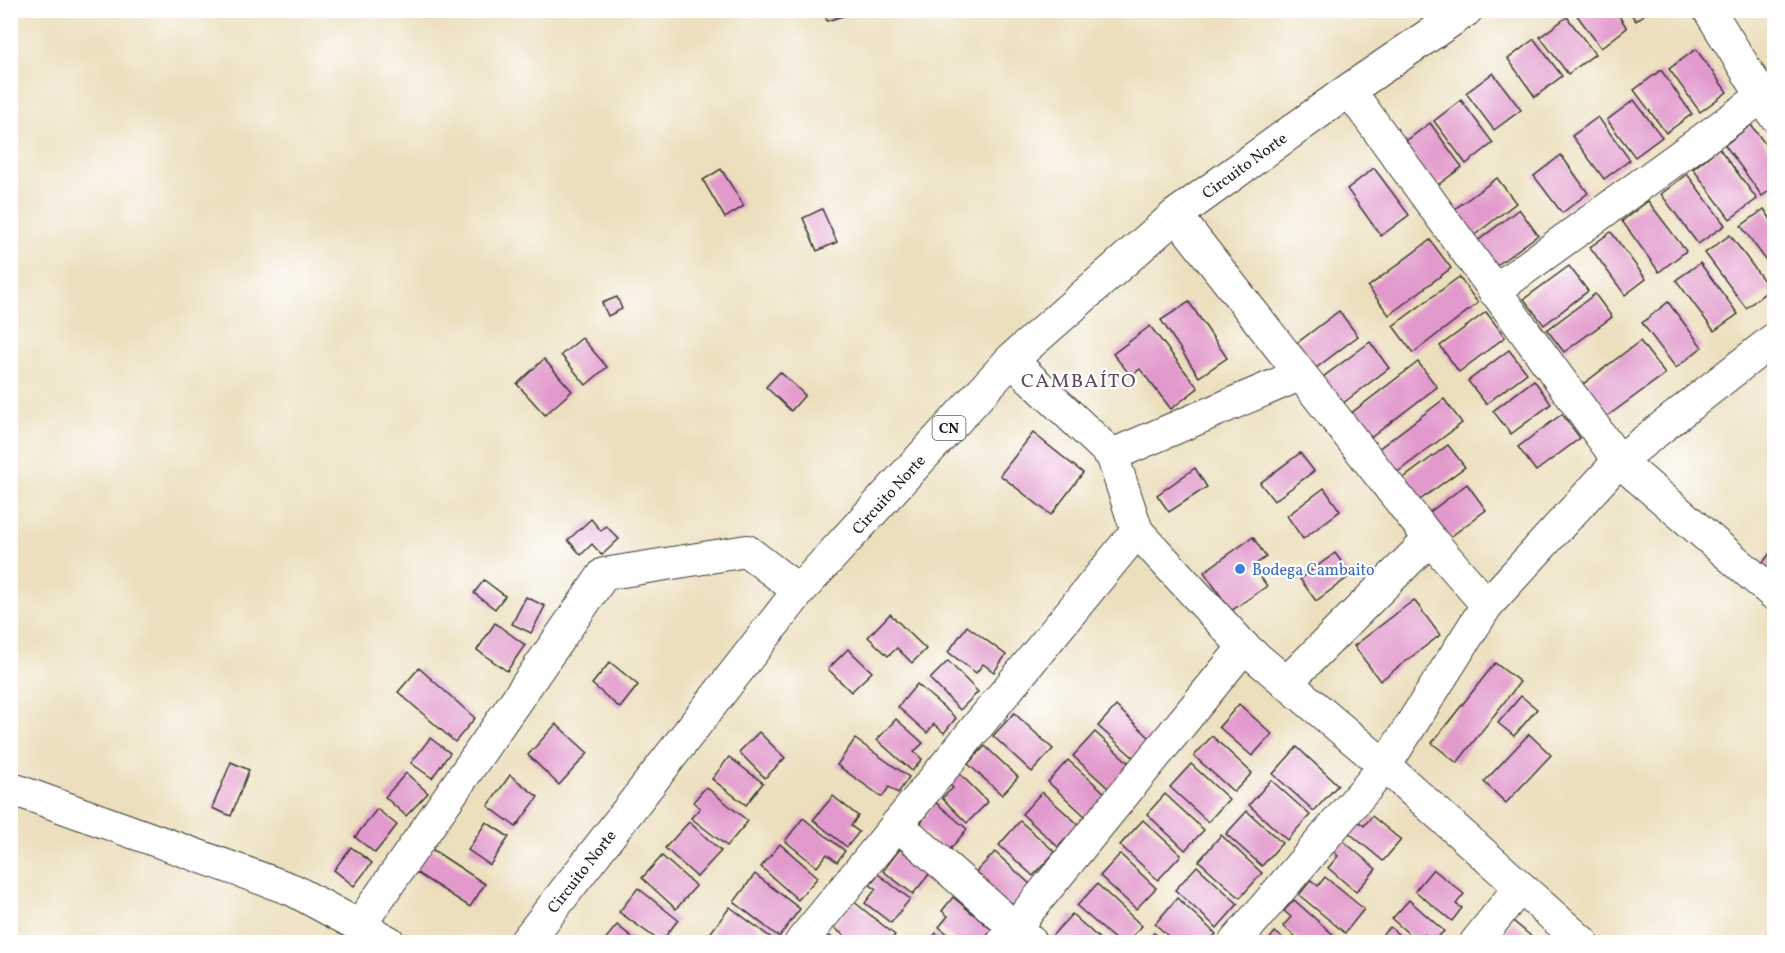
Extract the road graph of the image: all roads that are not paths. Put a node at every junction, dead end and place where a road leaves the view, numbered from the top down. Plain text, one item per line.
1 (1466, 10) edge
2 (1709, 10) edge
3 (1349, 90) junction
4 (1769, 106) edge
5 (1176, 215) junction
6 (1494, 291) junction
7 (1774, 339) edge
8 (1011, 360) junction
9 (1299, 375) junction
10 (1112, 455) junction
11 (1619, 461) junction
12 (1137, 531) junction
13 (1430, 539) junction
14 (800, 591) junction
15 (1774, 594) edge
16 (1487, 605) junction
17 (1244, 647) junction
18 (1286, 683) junction
19 (1385, 766) junction
20 (10, 788) edge
21 (897, 824) junction
22 (1520, 887) junction
23 (359, 927) junction
24 (1016, 938) edge
25 (389, 942) edge
26 (526, 942) edge
27 (801, 942) edge
28 (1235, 942) edge
29 (1476, 942) edge
30 (1582, 942) edge

1 - 3 main road, Circuito Norte / CN
2 - 4 street
3 - 5 main road, Circuito Norte / CN
3 - 6 street
4 - 6 street
5 - 8 main road, Circuito Norte / CN
5 - 9 street
6 - 11 street
7 - 11 street
8 - 10 street
8 - 14 main road, Circuito Norte / CN
9 - 10 street
9 - 13 street
10 - 12 street
11 - 15 street
11 - 16 street
12 - 17 street
12 - 21 street
13 - 16 street
13 - 18 street
14 - 23 street
14 - 26 main road, Circuito Norte / CN
16 - 19 street
17 - 18 street
17 - 24 street
18 - 19 street
19 - 22 street
19 - 28 street
20 - 23 street
21 - 24 street
21 - 27 street
22 - 29 street
22 - 30 street
23 - 25 street

